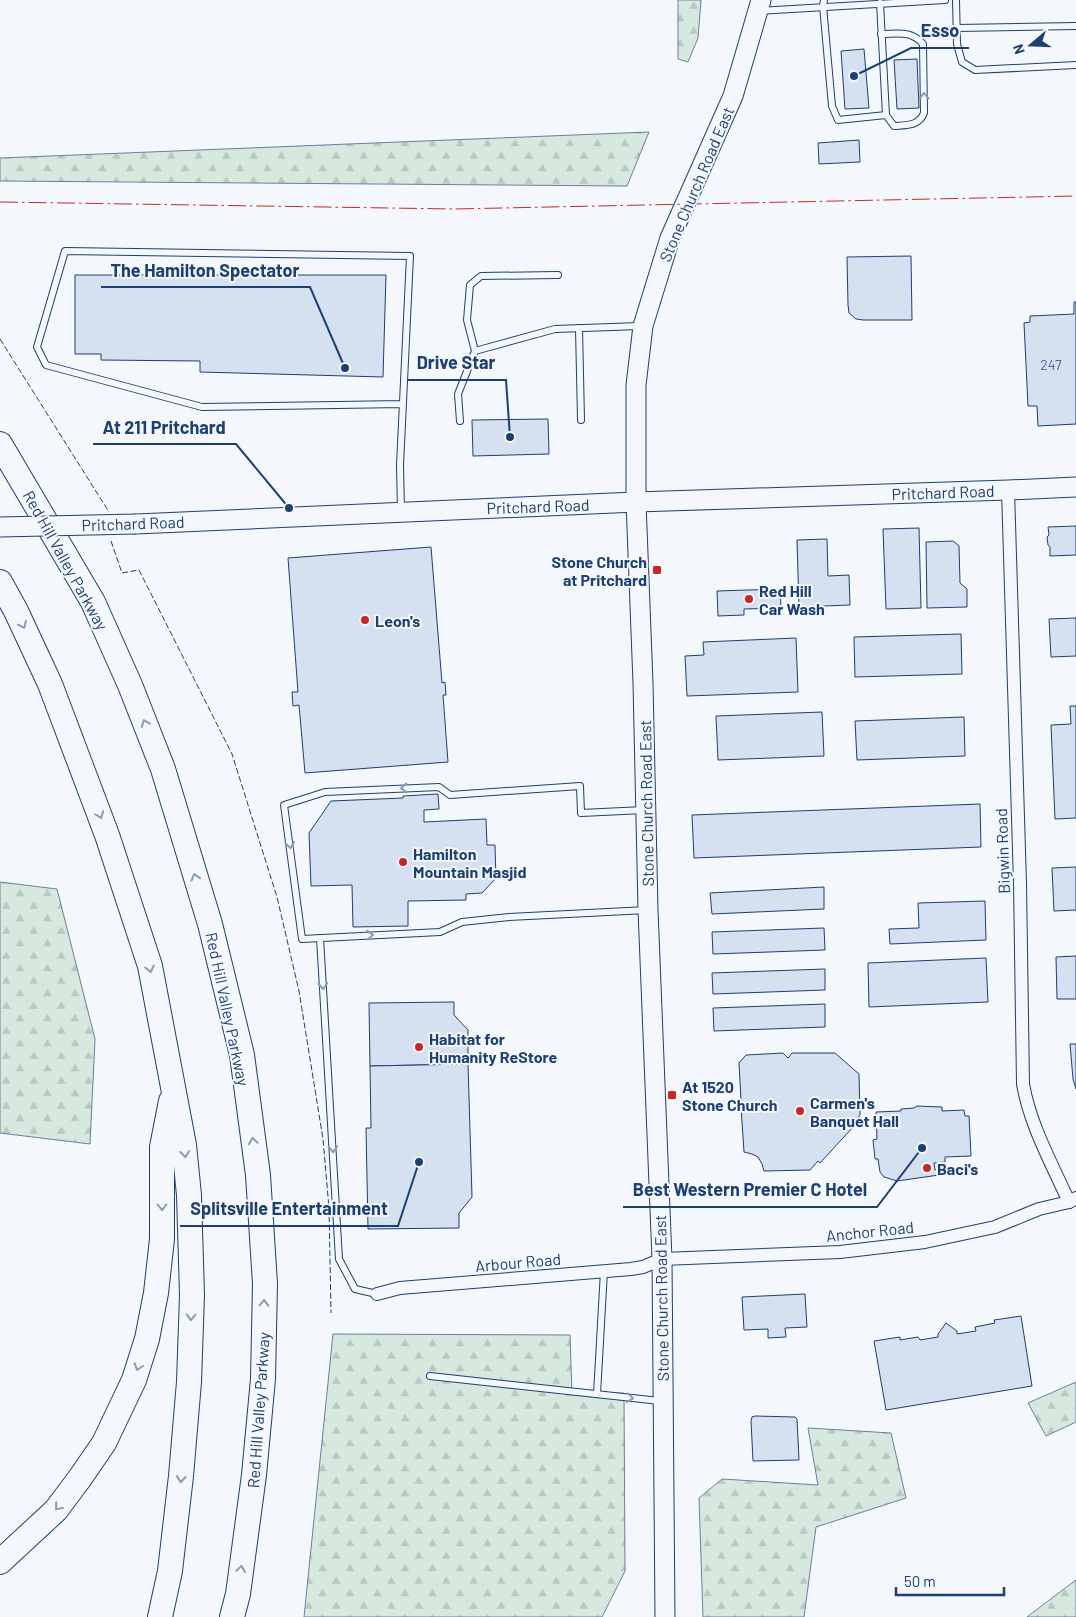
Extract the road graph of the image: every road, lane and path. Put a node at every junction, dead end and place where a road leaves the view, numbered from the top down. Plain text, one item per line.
1 (945, 0) edge
2 (956, 0) edge
3 (823, 3) edge
4 (758, 4) edge
5 (880, 4) junction
6 (1076, 26) edge
7 (956, 28) junction
8 (881, 34) junction
9 (1076, 65) edge
10 (886, 115) junction
11 (558, 274) dead end
12 (643, 326) junction
13 (579, 328) junction
14 (475, 351) junction
15 (402, 404) junction
16 (581, 420) dead end
17 (460, 421) dead end
18 (1, 443) edge
19 (1076, 487) edge
20 (1008, 490) junction
21 (636, 502) junction
22 (401, 512) junction
23 (0, 527) edge
24 (0, 582) edge
25 (646, 810) junction
26 (648, 910) junction
27 (320, 938) junction
28 (174, 1089) junction
29 (1072, 1200) edge
30 (662, 1259) junction
31 (604, 1271) junction
32 (377, 1294) joint
33 (430, 1376) dead end
34 (597, 1394) junction
35 (663, 1401) junction
36 (0, 1562) edge
37 (160, 1617) edge
38 (232, 1617) edge
39 (665, 1617) edge

1 - 5 lane
2 - 7 lane
3 - 4 lane
3 - 5 lane
3 - 10 lane
4 - 12 main road, Stone Church Road East
5 - 8 lane
6 - 7 lane
7 - 9 lane
8 - 10 lane
10 -> 8 lane
11 - 14 lane
12 - 13 lane
12 - 21 main road, Stone Church Road East
13 - 14 lane
13 - 16 lane
14 - 17 lane
15 - 15 lane
15 - 22 lane
38 -> 18 highway, Red Hill Valley Parkway
19 - 20 main road, Pritchard Road
20 - 21 main road, Pritchard Road
20 - 29 street, Bigwin Road
21 - 22 main road, Pritchard Road
21 - 25 main road, Stone Church Road East
22 - 23 main road, Pritchard Road, bridge
24 -> 28 highway
25 - 26 main road, Stone Church Road East
25 -> 27 lane
27 -> 26 lane
26 - 30 main road, Stone Church Road East
27 -> 32 lane
28 -> 36 highway
28 -> 37 highway
29 - 30 street, Anchor Road
30 - 31 street, Arbour Road
30 - 35 main road, Stone Church Road East
31 - 32 street, Arbour Road
31 - 34 lane
33 - 34 lane
34 -> 35 lane
35 - 39 main road, Stone Church Road East

